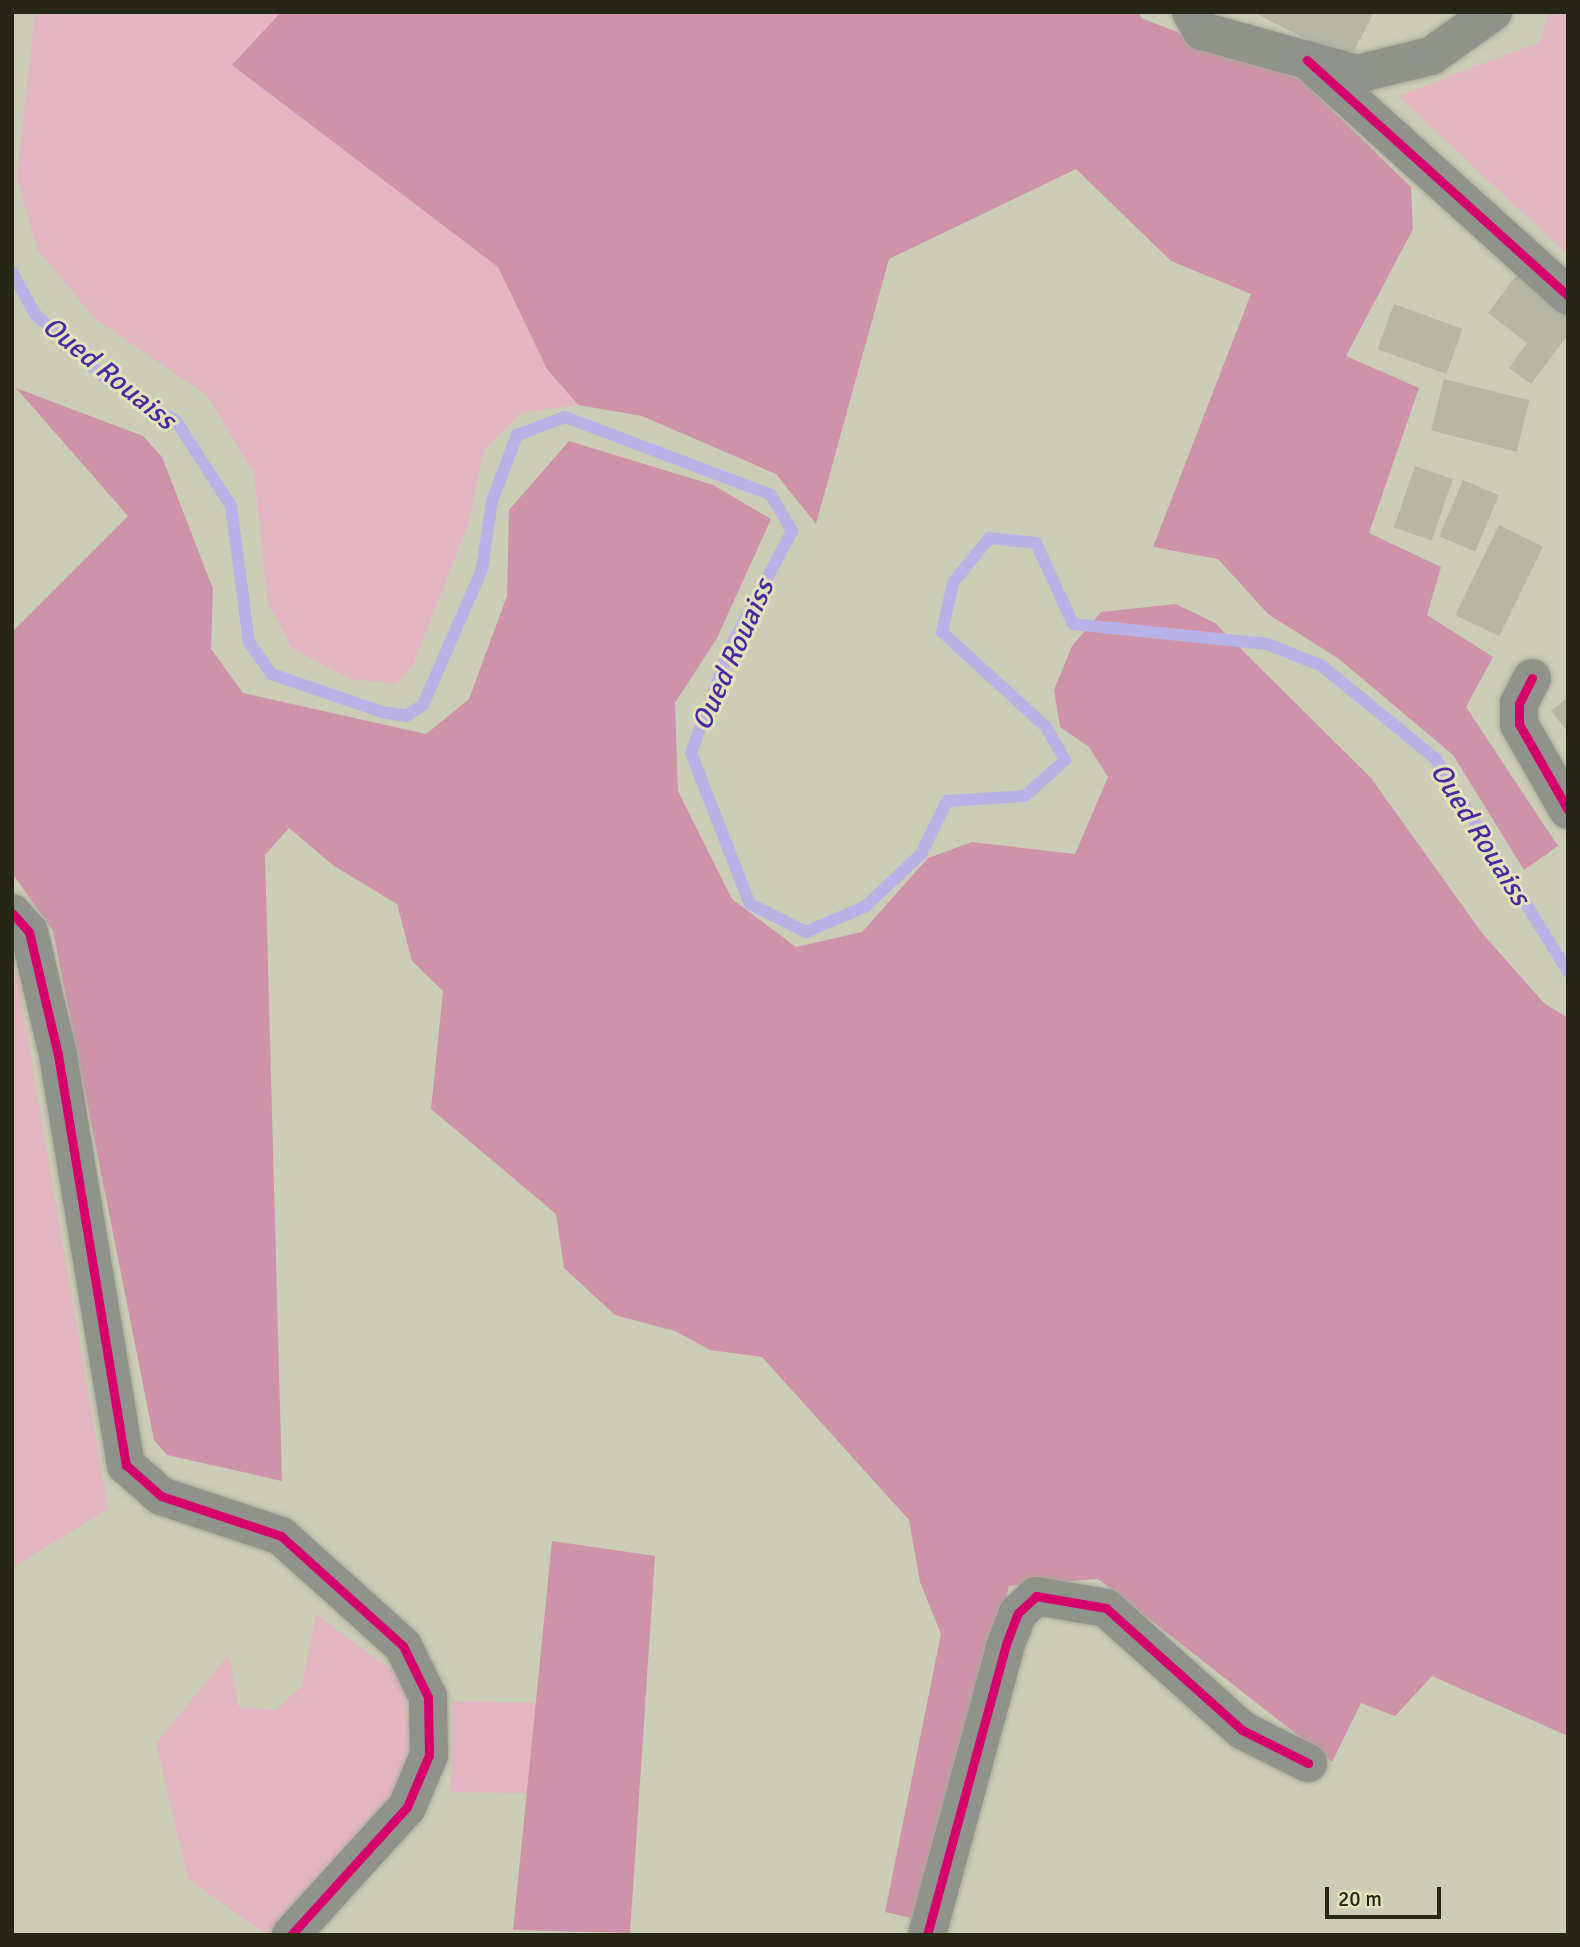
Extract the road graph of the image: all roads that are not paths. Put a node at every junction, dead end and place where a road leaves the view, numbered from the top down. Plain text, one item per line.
1 (1191, 12) edge
2 (1493, 12) edge
3 (1307, 60) junction
4 (1568, 296) edge
5 (1532, 678) dead end
6 (1568, 810) edge
7 (12, 913) edge
8 (1308, 1763) dead end
9 (291, 1935) edge
10 (927, 1935) edge

1 - 3 street
2 - 3 street
3 - 4 street
5 - 6 street
7 - 9 street
8 - 10 street

